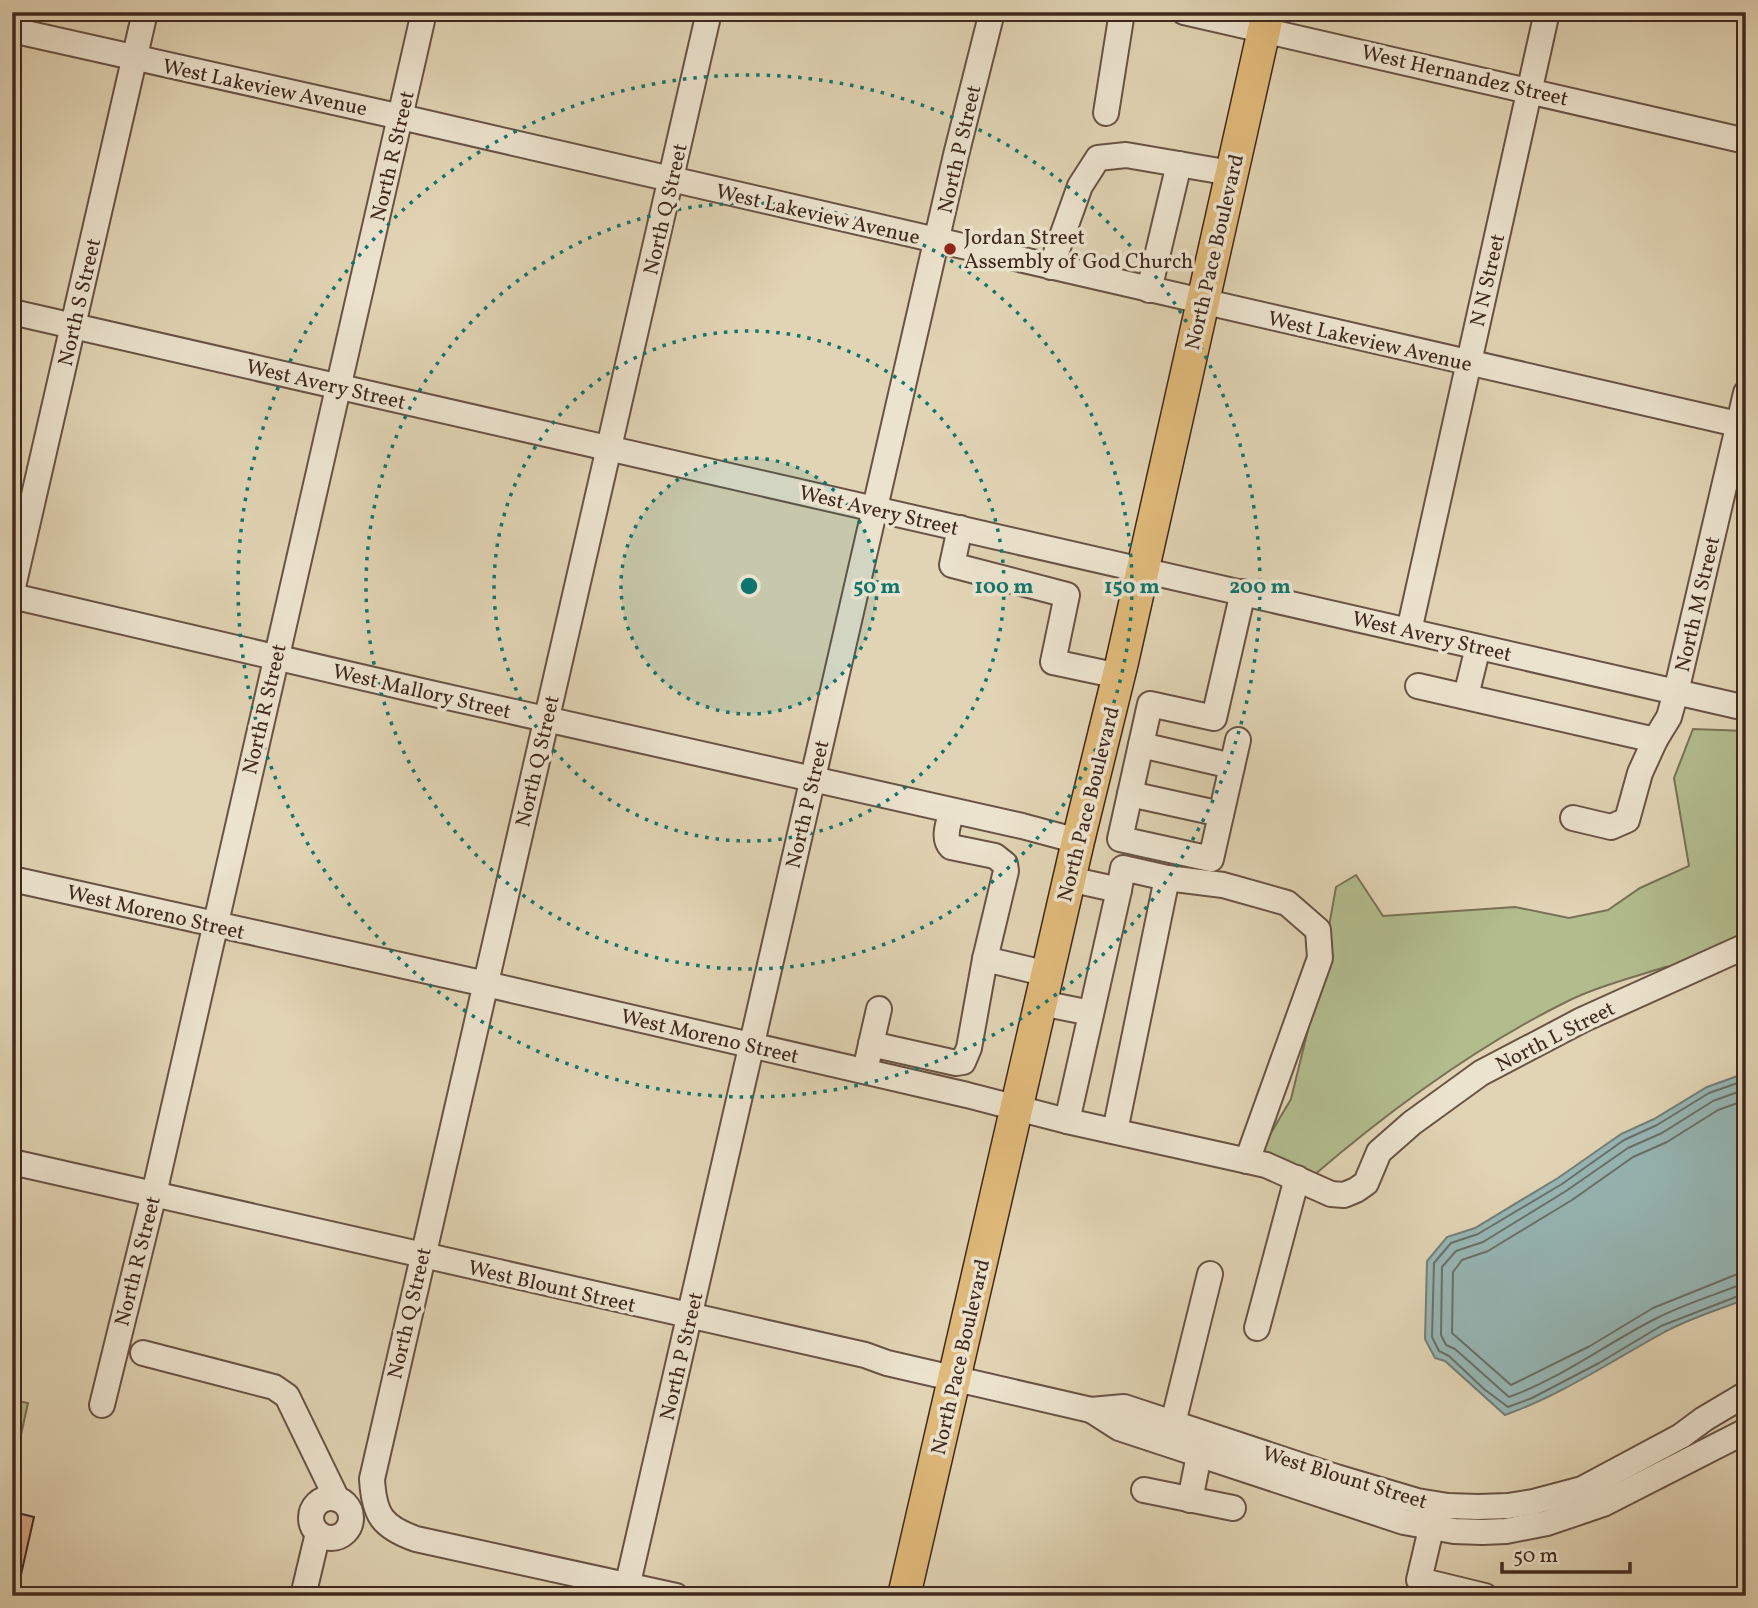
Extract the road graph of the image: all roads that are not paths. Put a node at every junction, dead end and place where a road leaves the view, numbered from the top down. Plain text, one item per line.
1 (145, 12) edge
2 (424, 12) edge
3 (709, 12) edge
4 (992, 12) edge
5 (1122, 12) edge
6 (1184, 12) edge
7 (1548, 12) edge
8 (1266, 21) edge
9 (12, 30) edge
10 (134, 58) junction
11 (1530, 90) junction
12 (1106, 113) dead end
13 (401, 117) junction
14 (1746, 141) edge
15 (1179, 164) junction
16 (1231, 173) junction
17 (672, 180) junction
18 (937, 241) junction
19 (1051, 267) junction
20 (1149, 290) junction
21 (1202, 302) junction
22 (12, 312) edge
23 (74, 326) junction
24 (1468, 363) junction
25 (339, 388) junction
26 (1746, 393) edge
27 (1742, 425) edge
28 (610, 448) junction
29 (875, 509) junction
30 (960, 528) junction
31 (1142, 571) junction
32 (12, 593) edge
33 (1243, 593) junction
34 (1409, 631) junction
35 (1478, 647) junction
36 (276, 657) junction
37 (1119, 676) junction
38 (1419, 686) dead end
39 (1676, 692) junction
40 (1466, 696) junction
41 (1746, 708) edge
42 (547, 719) junction
43 (1238, 740) dead end
44 (1655, 740) junction
45 (1141, 746) junction
46 (1232, 766) junction
47 (813, 779) junction
48 (1130, 794) junction
49 (951, 811) junction
50 (1221, 814) junction
51 (1573, 818) dead end
52 (1078, 841) junction
53 (1167, 878) junction
54 (12, 879) edge
55 (1069, 879) junction
56 (1119, 890) junction
57 (215, 925) junction
58 (1746, 946) edge
59 (985, 959) junction
60 (486, 984) junction
61 (1044, 988) junction
62 (879, 1009) dead end
63 (1091, 1013) junction
64 (871, 1044) junction
65 (751, 1046) junction
66 (865, 1072) junction
67 (1017, 1108) junction
68 (1067, 1121) junction
69 (1115, 1131) junction
70 (1379, 1152) joint
71 (1247, 1160) junction
72 (12, 1162) edge
73 (1297, 1178) junction
74 (153, 1194) junction
75 (422, 1256) junction
76 (1210, 1274) dead end
77 (691, 1317) junction
78 (1257, 1328) dead end
79 (143, 1353) dead end
80 (955, 1379) junction
81 (1746, 1394) edge
82 (102, 1405) dead end
83 (1091, 1410) junction
84 (1173, 1423) junction
85 (1746, 1431) edge
86 (1199, 1455) junction
87 (1332, 1488) junction
88 (1143, 1490) dead end
89 (1599, 1493) junction
90 (1190, 1500) junction
91 (343, 1506) junction
92 (1233, 1508) dead end
93 (376, 1510) junction
94 (1434, 1516) junction
95 (627, 1591) edge
96 (303, 1596) edge
97 (676, 1596) edge
98 (904, 1596) edge
99 (1485, 1596) edge

1 - 10 street, North S Street
2 - 13 street, North R Street
3 - 17 street, North Q Street
4 - 18 street, North P Street
5 - 12 street
6 - 8 street, West Hernandez Street
7 - 11 street, N N Street
8 - 11 street, West Hernandez Street
8 - 16 main road, North Pace Boulevard
9 - 10 street, West Lakeview Avenue
10 - 13 street, West Lakeview Avenue
10 - 23 street, North S Street
11 - 14 street, West Hernandez Street
11 - 24 street, N N Street
13 - 17 street, West Lakeview Avenue
13 - 25 street, North R Street
15 - 16 street
15 - 19 street
15 - 20 street
16 - 21 main road, North Pace Boulevard
17 - 18 street, West Lakeview Avenue
17 - 28 street, North Q Street
18 - 19 street, West Lakeview Avenue
18 - 29 street, North P Street
19 - 20 street, West Lakeview Avenue
20 - 21 street, West Lakeview Avenue
21 - 24 street, West Lakeview Avenue
21 - 31 main road, North Pace Boulevard
22 - 23 street, West Avery Street
23 - 25 street, West Avery Street
23 - 32 street, North S Street
24 - 27 street, West Lakeview Avenue
24 - 34 street, N N Street
25 - 28 street, West Avery Street
25 - 36 street, North R Street
26 - 27 street, North M Street
27 - 39 street, North M Street
28 - 29 street, West Avery Street
28 - 42 street, North Q Street
29 - 30 street, West Avery Street
29 - 47 street, North P Street
30 - 31 street, West Avery Street
30 - 37 street
31 - 33 street, West Avery Street
31 - 37 main road, North Pace Boulevard
32 - 36 street, West Mallory Street
33 - 34 street, West Avery Street
33 - 45 street
34 - 35 street, West Avery Street
35 - 39 street, West Avery Street
35 - 40 street
36 - 42 street, West Mallory Street
36 - 57 street, North R Street
37 - 52 main road, North Pace Boulevard
38 - 40 street
39 - 41 street, West Avery Street
39 - 44 street, North M Street
40 - 44 street
42 - 47 street, West Mallory Street
42 - 60 street, North Q Street
43 - 46 street
44 - 51 street, North M Street
45 - 46 street
45 - 48 street
46 - 50 street
47 - 49 street, West Mallory Street
47 - 65 street, North P Street
48 - 50 street
48 - 50 street
49 - 52 street, West Mallory Street
49 - 59 street
52 - 55 main road, North Pace Boulevard
53 - 56 street
53 - 69 street
53 - 71 street
54 - 57 street, West Moreno Street
55 - 56 street
55 - 61 main road, North Pace Boulevard
56 - 63 street
57 - 60 street, West Moreno Street
57 - 74 street, North R Street
58 - 70 street, North L Street
59 - 61 street
59 - 64 street
60 - 65 street, West Moreno Street
60 - 75 street, North Q Street
61 - 63 street
61 - 67 main road, North Pace Boulevard
62 - 64 street
63 - 68 street
64 - 66 street
65 - 66 street, West Moreno Street
65 - 77 street, North P Street
66 - 67 street, West Moreno Street
67 - 68 street, West Moreno Street
67 - 80 main road, North Pace Boulevard
68 - 69 street, West Moreno Street
69 - 71 street, West Moreno Street
70 - 73 street, West Moreno Street
71 - 73 street, West Moreno Street
72 - 74 street, West Blount Street
73 - 78 street
74 - 75 street, West Blount Street
74 - 82 street, North R Street
75 - 77 street, West Blount Street
75 - 93 street, North Q Street
76 - 84 street
77 - 80 street, West Blount Street
77 - 95 street, North P Street
79 - 91 street
80 - 83 street, West Blount Street
80 - 98 main road, North Pace Boulevard
81 - 89 street, West Blount Street
83 - 84 street, West Blount Street
83 - 86 street, West Blount Street
84 - 87 street, West Blount Street
85 - 89 street, West Blount Street
86 - 87 street, West Blount Street
86 - 90 street
87 - 94 street, West Blount Street
88 - 90 street
89 - 94 street, West Blount Street
90 - 92 street
91 - 93 street
91 - 96 street
93 - 95 street
94 - 99 street
95 - 97 street

